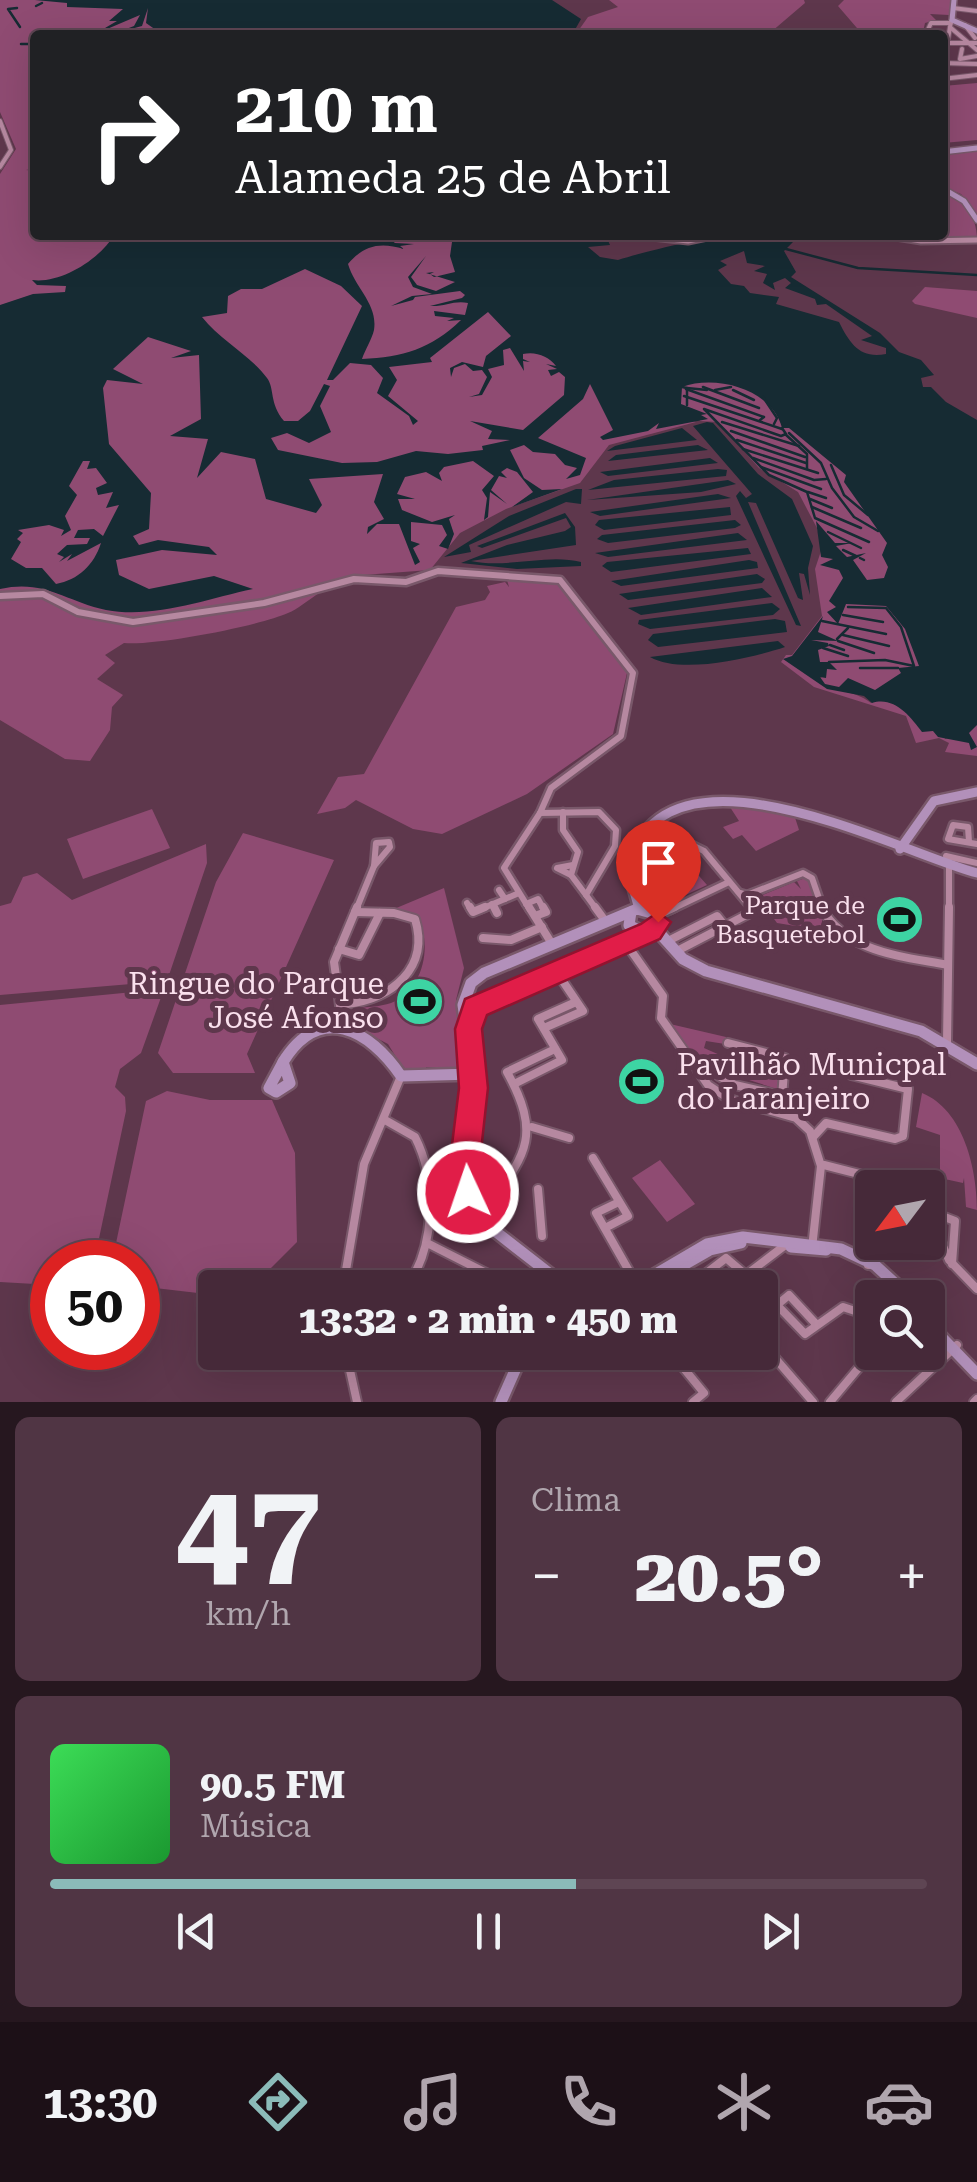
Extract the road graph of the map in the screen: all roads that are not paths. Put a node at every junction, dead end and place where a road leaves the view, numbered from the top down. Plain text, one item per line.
1 (953, 4) edge
2 (977, 11) edge
3 (951, 23) junction
4 (928, 30) edge
5 (948, 33) edge
6 (974, 34) edge
7 (948, 43) edge
8 (970, 44) junction
9 (976, 59) edge
10 (948, 62) edge
11 (0, 121) edge
12 (977, 148) edge
13 (948, 151) edge
14 (0, 167) edge
15 (948, 191) edge
16 (977, 220) edge
17 (914, 240) edge
18 (977, 240) edge
19 (0, 596) edge
20 (974, 793) edge
21 (563, 812) junction
22 (540, 813) junction
23 (652, 826) junction
24 (900, 849) junction
25 (948, 862) junction
26 (977, 863) edge
27 (374, 866) dead end
28 (977, 874) edge
29 (728, 882) junction
30 (498, 890) dead end
31 (519, 893) junction
32 (740, 893) junction
33 (586, 895) junction
34 (505, 899) junction
35 (467, 903) dead end
36 (492, 904) junction
37 (635, 910) junction
38 (356, 912) junction
39 (380, 913) junction
40 (497, 913) dead end
41 (607, 923) junction
42 (652, 926) junction
43 (725, 926) junction
44 (542, 927) junction
45 (483, 938) dead end
46 (626, 942) junction
47 (666, 942) junction
48 (553, 945) junction
49 (338, 949) junction
50 (676, 952) junction
51 (948, 965) junction
52 (556, 970) junction
53 (478, 977) junction
54 (493, 997) junction
55 (346, 1004) junction
56 (343, 1028) junction
57 (468, 1029) junction
58 (947, 1042) junction
59 (728, 1043) dead end
60 (284, 1061) dead end
61 (977, 1064) edge
62 (473, 1074) junction
63 (851, 1075) dead end
64 (401, 1076) junction
65 (718, 1076) dead end
66 (783, 1096) junction
67 (781, 1110) junction
68 (385, 1120) junction
69 (532, 1128) junction
70 (814, 1136) junction
71 (570, 1138) dead end
72 (593, 1158) dead end
73 (824, 1166) junction
74 (855, 1173) edge
75 (538, 1189) dead end
76 (619, 1202) junction
77 (481, 1216) junction
78 (945, 1217) edge
79 (604, 1228) junction
80 (542, 1236) dead end
81 (428, 1244) junction
82 (784, 1246) junction
83 (812, 1246) junction
84 (945, 1249) edge
85 (870, 1260) edge
86 (869, 1264) junction
87 (952, 1264) junction
88 (345, 1270) edge
89 (418, 1270) edge
90 (482, 1270) edge
91 (540, 1270) edge
92 (628, 1270) edge
93 (674, 1270) edge
94 (679, 1270) edge
95 (710, 1270) edge
96 (739, 1270) edge
97 (754, 1270) edge
98 (885, 1280) edge
99 (889, 1280) edge
100 (977, 1290) edge
101 (855, 1311) edge
102 (816, 1324) dead end
103 (945, 1335) edge
104 (945, 1338) edge
105 (955, 1347) junction
106 (778, 1361) edge
107 (977, 1365) edge
108 (350, 1370) edge
109 (515, 1370) edge
110 (685, 1370) edge
111 (857, 1370) edge
112 (977, 1374) edge
113 (358, 1402) edge
114 (502, 1402) edge
115 (693, 1402) edge
116 (813, 1402) edge
117 (830, 1402) edge
118 (896, 1402) edge

1 - 2 street
1 - 3 main road
3 - 4 street
3 - 5 street
3 - 6 main road
3 - 8 street
6 - 8 street
7 - 8 street
9 - 10 street
11 - 14 street
12 - 13 main road
15 - 16 main road
17 - 18 street
19 - 22 street
20 - 24 main road
21 - 22 street
21 - 33 street
21 - 33 street
22 - 31 street
23 - 24 main road
23 - 29 street
23 - 37 main road
24 - 25 main road
25 - 26 street
25 - 28 main road
25 - 51 street
27 - 38 street
29 - 32 street
29 - 42 street
30 - 34 street
31 - 34 street
31 - 44 street
32 - 43 street
32 - 51 street
33 - 41 street
34 - 36 street
35 - 36 street
36 - 40 street
37 - 41 main road
37 - 42 main road
37 - 42 main road
38 - 39 street
38 - 49 street
39 - 49 street
39 - 55 street
41 - 48 main road
42 - 46 main road
42 - 47 main road
43 - 47 street
43 - 50 street
44 - 45 street
44 - 48 street
46 - 52 main road
46 - 67 street
47 - 50 main road
48 - 53 main road
49 - 55 street
50 - 58 main road
51 - 58 street
52 - 54 main road
52 - 69 street
53 - 54 main road
53 - 57 main road
54 - 57 main road
55 - 56 street
56 - 60 main road
56 - 64 main road
57 - 62 main road
58 - 61 main road
59 - 66 street
62 - 64 main road
62 - 77 main road
63 - 70 street
64 - 68 street
65 - 66 street
66 - 67 street
67 - 70 street
68 - 81 street
68 - 88 street
69 - 71 street
69 - 77 street
70 - 73 street
72 - 76 street
73 - 74 street
73 - 83 street
75 - 80 street
76 - 79 street
76 - 79 street
77 - 91 main road
78 - 87 street
79 - 92 street
81 - 89 street
81 - 90 street
82 - 83 main road
82 - 94 main road
82 - 97 street
83 - 86 main road
83 - 93 main road
84 - 87 street
85 - 86 street
86 - 98 main road
86 - 99 main road
87 - 100 street
95 - 96 street
101 - 102 street
103 - 105 main road
104 - 105 main road
105 - 107 main road
105 - 112 main road
105 - 118 street
106 - 116 street
108 - 113 street
109 - 114 main road
110 - 115 street
111 - 117 street

